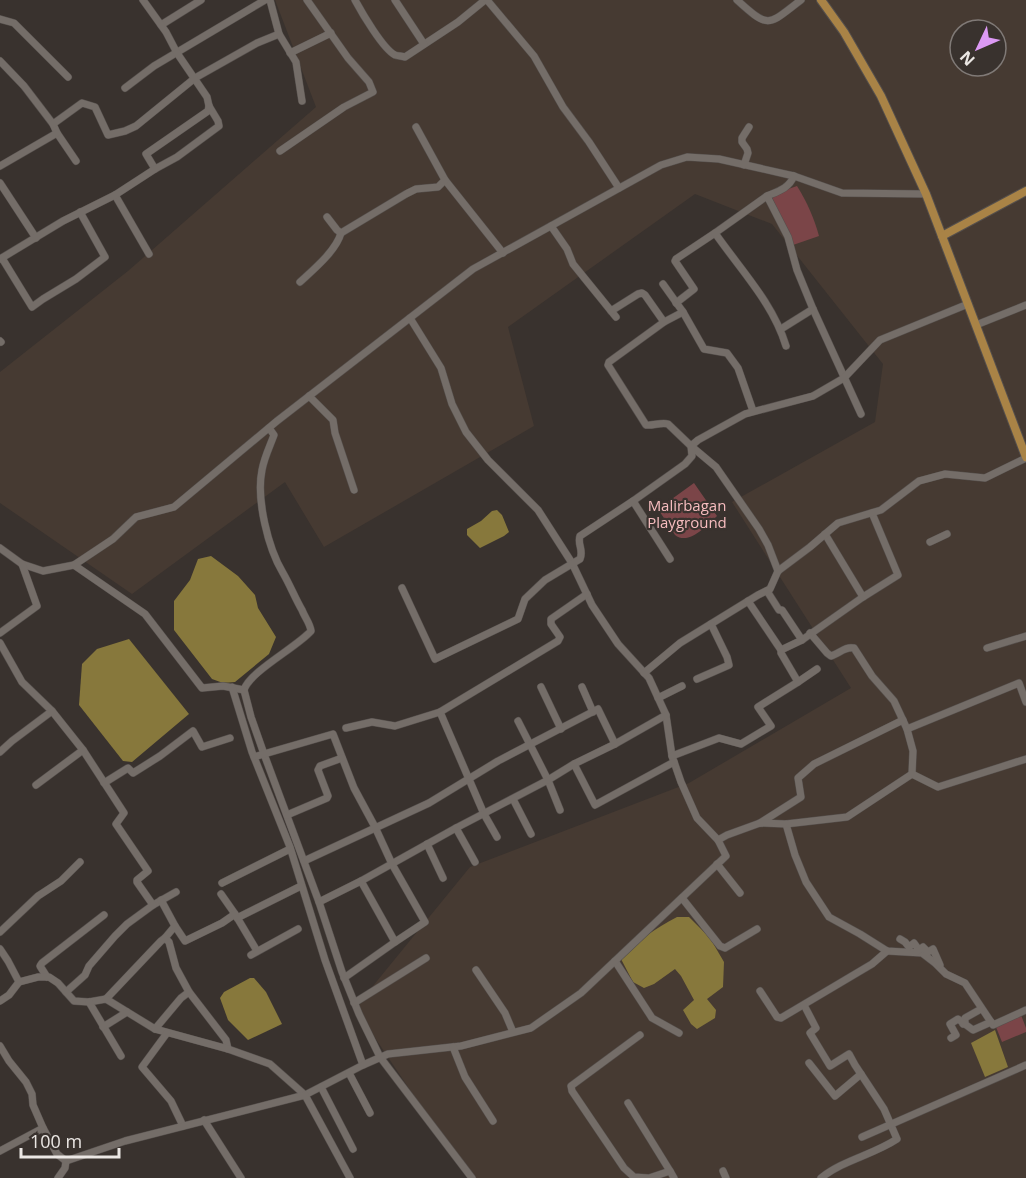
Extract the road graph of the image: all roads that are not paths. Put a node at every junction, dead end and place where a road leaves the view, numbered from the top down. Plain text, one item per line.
1 (143, 0) edge
2 (201, 0) edge
3 (265, 0) edge
4 (270, 0) edge
5 (307, 0) edge
6 (355, 0) edge
7 (395, 0) edge
8 (486, 0) edge
9 (737, 0) edge
10 (801, 0) edge
11 (821, 0) edge
12 (0, 19) edge
13 (161, 25) junction
14 (331, 33) junction
15 (279, 34) junction
16 (424, 44) junction
17 (177, 53) junction
18 (290, 53) junction
19 (0, 61) edge
20 (68, 77) dead end
21 (195, 78) junction
22 (125, 87) dead end
23 (302, 101) dead end
24 (209, 106) junction
25 (53, 124) junction
26 (416, 127) dead end
27 (749, 127) dead end
28 (57, 133) junction
29 (280, 151) dead end
30 (76, 161) dead end
31 (744, 165) junction
32 (0, 166) edge
33 (155, 169) junction
34 (794, 176) junction
35 (445, 180) junction
36 (0, 183) edge
37 (619, 188) junction
38 (1026, 191) edge
39 (926, 194) junction
40 (115, 195) junction
41 (767, 196) junction
42 (80, 212) junction
43 (327, 217) dead end
44 (551, 226) junction
45 (341, 233) junction
46 (715, 233) junction
47 (942, 236) junction
48 (36, 238) junction
49 (503, 253) junction
50 (149, 254) dead end
51 (1, 259) edge
52 (300, 282) dead end
53 (663, 284) dead end
54 (676, 303) junction
55 (968, 304) junction
56 (1026, 305) edge
57 (813, 309) junction
58 (683, 312) junction
59 (410, 318) junction
60 (664, 322) junction
61 (976, 325) junction
62 (781, 330) junction
63 (786, 346) dead end
64 (844, 378) junction
65 (309, 396) junction
66 (753, 411) junction
67 (861, 414) dead end
68 (268, 428) junction
69 (690, 446) junction
70 (1026, 458) edge
71 (354, 490) dead end
72 (633, 501) junction
73 (872, 513) junction
74 (825, 534) junction
75 (947, 534) dead end
76 (930, 542) dead end
77 (0, 548) edge
78 (8, 554) junction
79 (670, 559) dead end
80 (0, 560) edge
81 (572, 563) junction
82 (22, 564) junction
83 (74, 565) junction
84 (778, 571) junction
85 (402, 588) dead end
86 (767, 591) junction
87 (587, 594) junction
88 (863, 597) junction
89 (748, 601) junction
90 (711, 624) junction
91 (0, 633) edge
92 (810, 633) junction
93 (1026, 636) edge
94 (802, 640) junction
95 (0, 643) edge
96 (987, 648) dead end
97 (780, 650) junction
98 (817, 669) dead end
99 (644, 673) junction
100 (697, 680) dead end
101 (798, 682) junction
102 (682, 686) dead end
103 (232, 687) junction
104 (541, 687) dead end
105 (582, 687) dead end
106 (244, 690) junction
107 (658, 698) junction
108 (1026, 702) edge
109 (52, 711) junction
110 (440, 712) junction
111 (593, 712) junction
112 (666, 715) junction
113 (903, 720) junction
114 (518, 721) dead end
115 (346, 728) dead end
116 (561, 729) junction
117 (907, 729) junction
118 (230, 738) dead end
119 (615, 744) junction
120 (530, 745) junction
121 (83, 750) junction
122 (0, 752) edge
123 (264, 754) junction
124 (254, 757) junction
125 (342, 758) junction
126 (673, 759) junction
127 (1026, 759) edge
128 (574, 764) junction
129 (912, 774) junction
130 (468, 780) junction
131 (548, 780) junction
132 (104, 783) junction
133 (36, 785) dead end
134 (513, 799) junction
135 (560, 810) dead end
136 (484, 814) junction
137 (287, 815) junction
138 (760, 823) junction
139 (786, 824) junction
140 (375, 827) junction
141 (456, 828) junction
142 (531, 834) dead end
143 (497, 837) dead end
144 (718, 840) junction
145 (427, 844) junction
146 (290, 849) junction
147 (304, 861) junction
148 (80, 862) dead end
149 (475, 862) dead end
150 (392, 864) junction
151 (717, 864) junction
152 (443, 878) dead end
153 (361, 881) junction
154 (222, 883) dead end
155 (302, 886) junction
156 (176, 892) dead end
157 (740, 893) dead end
158 (221, 894) dead end
159 (682, 898) junction
160 (161, 900) junction
161 (319, 902) junction
162 (153, 905) junction
163 (104, 915) dead end
164 (236, 916) junction
165 (175, 926) junction
166 (298, 929) dead end
167 (757, 929) dead end
168 (0, 932) edge
169 (165, 938) junction
170 (900, 939) dead end
171 (394, 942) junction
172 (0, 949) edge
173 (886, 951) junction
174 (917, 951) junction
175 (426, 958) dead end
176 (615, 962) junction
177 (476, 970) dead end
178 (943, 970) junction
179 (47, 977) junction
180 (344, 978) junction
181 (19, 982) junction
182 (66, 992) junction
183 (189, 992) junction
184 (760, 992) dead end
185 (106, 999) junction
186 (0, 1001) edge
187 (89, 1002) junction
188 (354, 1003) junction
189 (804, 1005) junction
190 (981, 1009) junction
191 (1026, 1010) edge
192 (127, 1012) junction
193 (991, 1022) junction
194 (963, 1024) junction
195 (103, 1027) junction
196 (155, 1029) junction
197 (513, 1032) junction
198 (679, 1033) dead end
199 (168, 1034) junction
200 (640, 1035) dead end
201 (951, 1038) dead end
202 (0, 1046) edge
203 (453, 1047) junction
204 (228, 1049) junction
205 (122, 1056) dead end
206 (380, 1057) junction
207 (809, 1063) dead end
208 (363, 1065) junction
209 (1026, 1065) edge
210 (349, 1072) junction
211 (861, 1074) junction
212 (321, 1087) junction
213 (305, 1095) junction
214 (627, 1103) dead end
215 (370, 1113) dead end
216 (204, 1120) junction
217 (493, 1121) dead end
218 (891, 1124) junction
219 (183, 1126) junction
220 (43, 1128) junction
221 (862, 1137) dead end
222 (353, 1149) dead end
223 (0, 1151) edge
224 (66, 1161) junction
225 (672, 1174) edge
226 (58, 1178) edge
227 (241, 1178) edge
228 (350, 1178) edge
229 (472, 1178) edge
230 (821, 1178) edge

1 - 13 street
2 - 13 street
3 - 17 street
4 - 15 street
5 - 14 street
6 - 16 street
7 - 16 street
8 - 16 street
8 - 37 street
9 - 10 street
11 - 39 main road
12 - 20 street
13 - 17 street
14 - 18 street
14 - 29 street
15 - 18 street
15 - 21 street
17 - 21 street
17 - 22 street
18 - 23 street
19 - 25 street
21 - 24 street
21 - 25 street
24 - 33 street
24 - 33 street
25 - 28 street
26 - 35 street
27 - 31 street
28 - 30 street
28 - 32 street
31 - 34 street
31 - 37 street
33 - 40 street
34 - 39 street
34 - 41 street
35 - 45 street
35 - 49 street
36 - 48 street
37 - 44 street
38 - 47 main road
39 - 47 main road
40 - 42 street
40 - 50 street
41 - 46 street
41 - 57 street
42 - 48 street
42 - 51 street
43 - 45 street
44 - 49 street
44 - 60 street
45 - 52 street
46 - 54 street
46 - 62 street
47 - 55 main road
48 - 51 street
49 - 59 street
53 - 54 street
54 - 58 street
55 - 61 main road
55 - 64 street
56 - 61 street
57 - 62 street
57 - 64 street
58 - 60 street
58 - 66 street
59 - 65 street
59 - 81 street
60 - 69 street
61 - 70 main road
62 - 63 street
64 - 66 street
64 - 67 street
65 - 68 street
65 - 71 street
66 - 69 street
68 - 83 street
68 - 106 street
69 - 72 street
69 - 84 street
70 - 73 street
72 - 79 street
72 - 81 street
73 - 74 street
73 - 88 street
74 - 84 street
74 - 88 street
75 - 76 street
77 - 78 street
78 - 80 street
78 - 82 street
81 - 85 street
81 - 87 street
82 - 83 street
82 - 91 street
83 - 103 street
84 - 86 street
86 - 89 street
86 - 94 street
87 - 99 street
87 - 110 street
88 - 92 street
89 - 90 street
89 - 97 street
90 - 99 street
90 - 100 street
92 - 94 street
92 - 113 street
93 - 96 street
94 - 97 street
95 - 109 street
97 - 101 street
98 - 101 street
99 - 107 street
101 - 126 street
102 - 107 street
103 - 106 street
103 - 124 street
104 - 116 street
105 - 111 street
106 - 123 street
107 - 112 street
108 - 117 street
109 - 121 street
109 - 122 street
110 - 115 street
110 - 130 street
111 - 116 street
111 - 119 street
112 - 119 street
112 - 126 street
113 - 117 street
113 - 138 street
114 - 120 street
116 - 120 street
117 - 129 street
118 - 132 street
119 - 128 street
120 - 130 street
120 - 131 street
121 - 132 street
121 - 133 street
123 - 124 street
123 - 125 street
123 - 137 street
124 - 146 street
125 - 137 street
125 - 140 street
126 - 128 street
126 - 144 street
127 - 129 street
128 - 131 street
129 - 139 street
130 - 136 street
130 - 140 street
131 - 134 street
131 - 135 street
132 - 162 street
134 - 136 street
134 - 142 street
136 - 141 street
136 - 143 street
137 - 147 street
138 - 139 street
138 - 144 street
139 - 173 street
140 - 147 street
140 - 150 street
141 - 145 street
141 - 149 street
144 - 151 street
145 - 150 street
145 - 152 street
146 - 154 street
146 - 155 street
147 - 161 street
148 - 168 street
150 - 153 street
150 - 171 street
151 - 157 street
151 - 159 street
153 - 161 street
153 - 171 street
155 - 164 street
155 - 208 street
156 - 160 street
158 - 164 street
159 - 167 street
159 - 176 street
160 - 162 street
160 - 165 street
161 - 180 street
162 - 182 street
163 - 179 street
164 - 165 street
164 - 166 street
165 - 169 street
169 - 183 street
169 - 185 street
170 - 174 street
171 - 180 street
172 - 181 street
173 - 174 street
173 - 189 street
174 - 178 street
174 - 178 street
175 - 188 street
176 - 197 street
176 - 198 street
177 - 197 street
178 - 190 street
179 - 181 street
179 - 182 street
180 - 188 street
181 - 186 street
182 - 187 street
183 - 196 street
183 - 204 street
184 - 189 street
185 - 187 street
185 - 192 street
187 - 195 street
188 - 206 street
189 - 211 street
190 - 193 street
190 - 194 street
191 - 193 street
192 - 195 street
192 - 196 street
193 - 194 street
194 - 201 street
195 - 205 street
196 - 199 street
197 - 203 street
199 - 204 street
199 - 219 street
200 - 225 street
202 - 220 street
203 - 206 street
203 - 217 street
204 - 213 street
206 - 208 street
206 - 229 street
207 - 211 street
208 - 210 street
209 - 218 street
210 - 212 street
210 - 215 street
211 - 218 street
212 - 213 street
212 - 222 street
213 - 216 street
213 - 228 street
214 - 225 street
216 - 219 street
216 - 227 street
218 - 221 street
218 - 230 street
219 - 224 street
220 - 223 street
220 - 224 street
224 - 226 street

